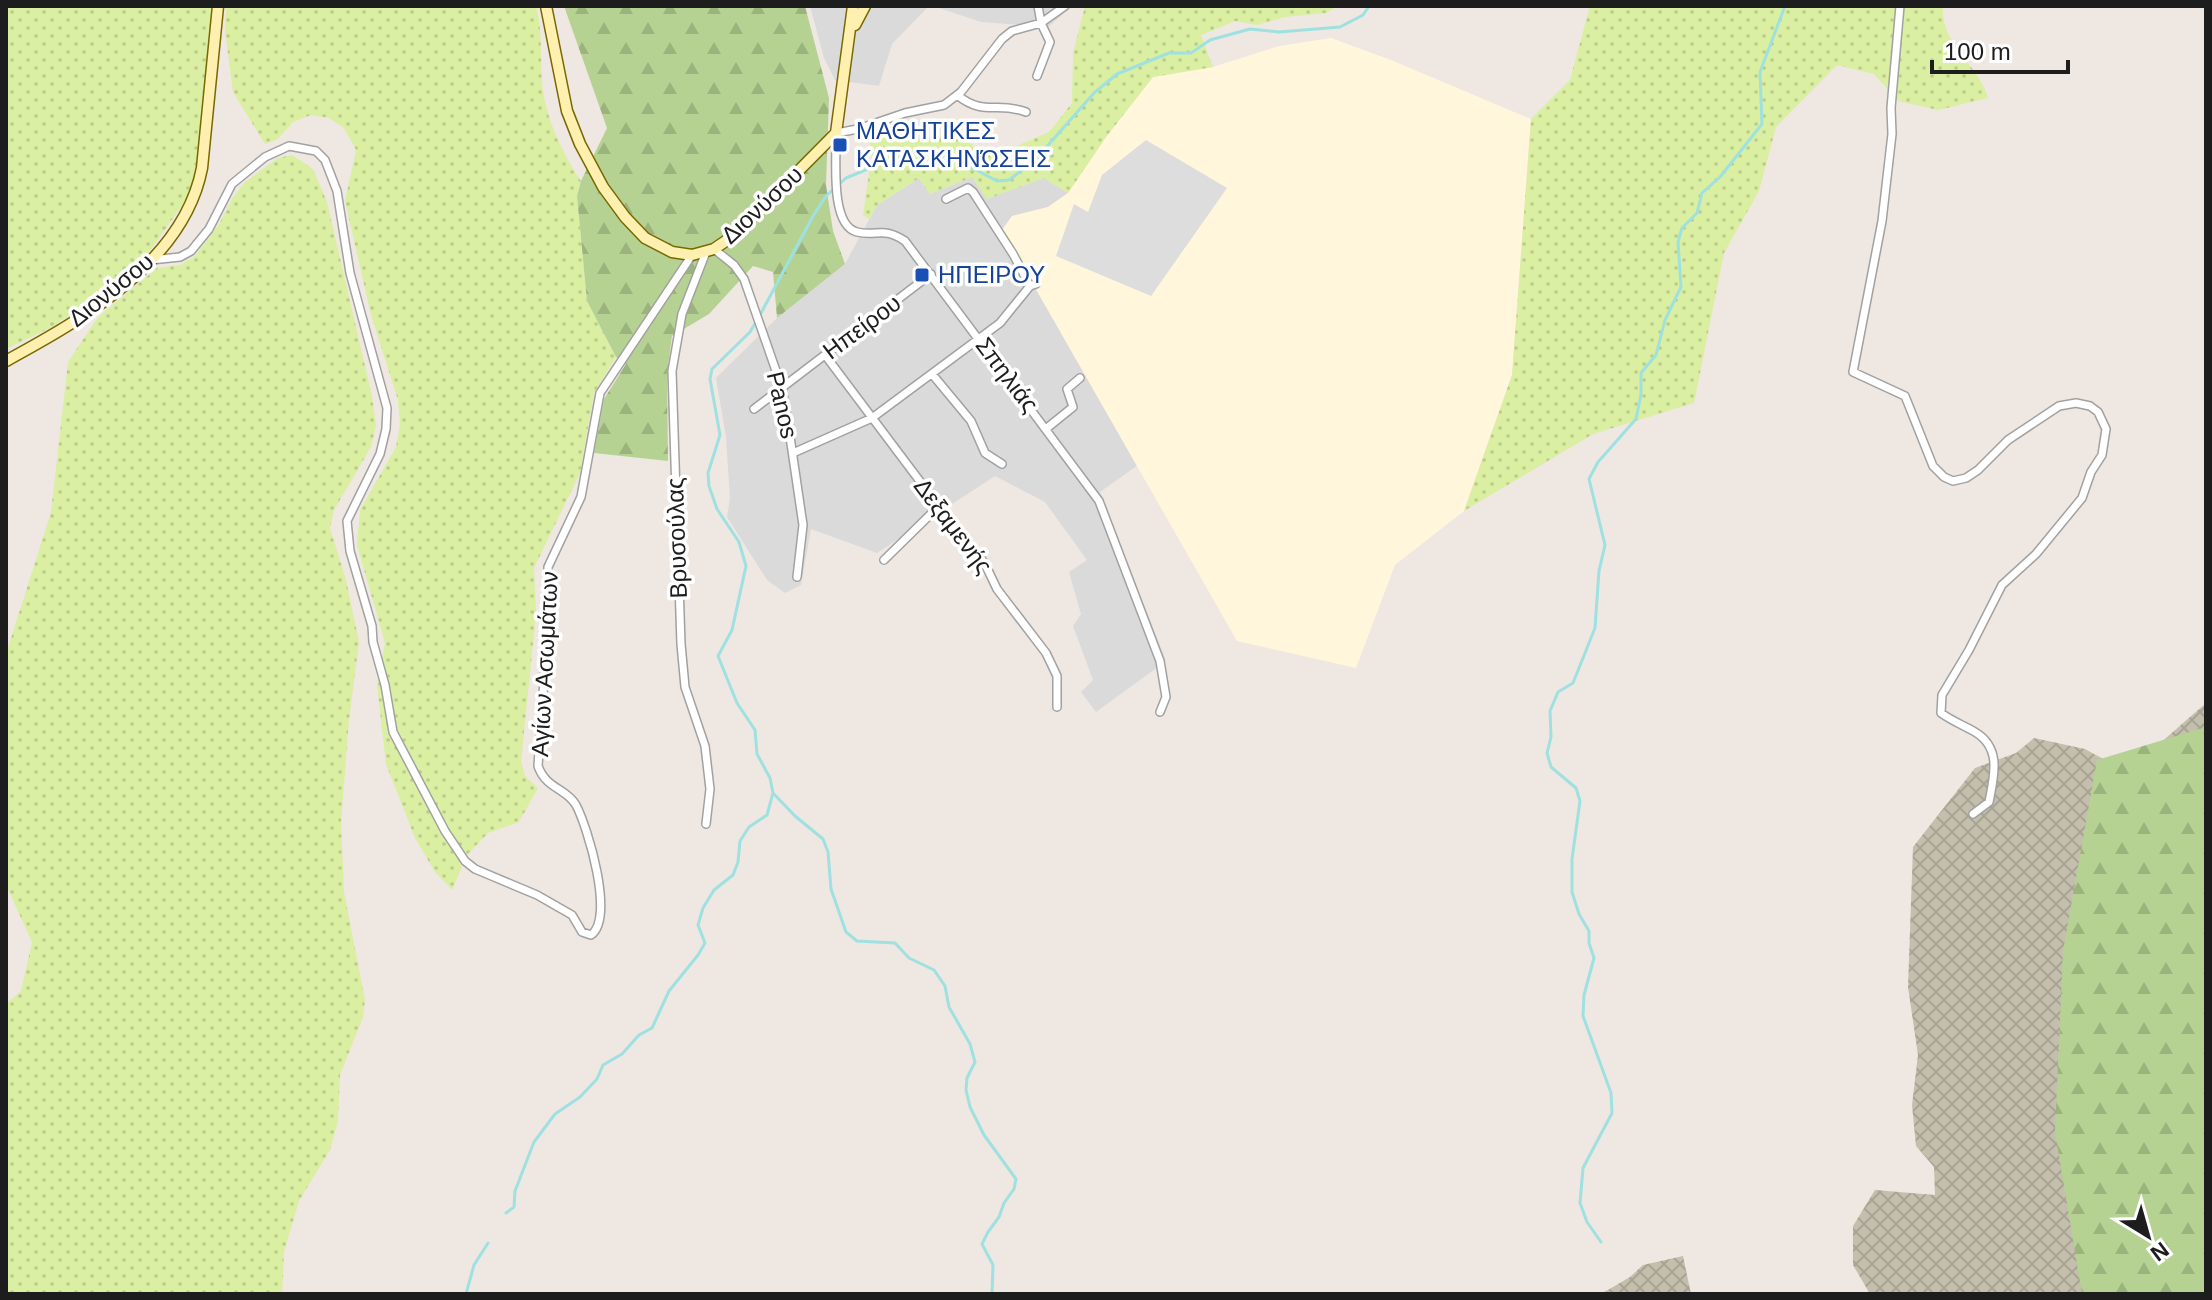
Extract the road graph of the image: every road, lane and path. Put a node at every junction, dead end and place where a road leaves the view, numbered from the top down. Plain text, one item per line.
1 (218, 6) edge
2 (546, 6) edge
3 (853, 6) edge
4 (865, 6) edge
5 (1038, 6) edge
6 (1065, 6) edge
7 (1900, 6) edge
8 (1041, 23) junction
9 (851, 34) junction
10 (1037, 76) dead end
11 (957, 95) junction
12 (1026, 112) dead end
13 (836, 133) junction
14 (946, 199) dead end
15 (710, 251) junction
16 (692, 255) junction
17 (151, 260) junction
18 (931, 274) junction
19 (979, 338) junction
20 (825, 355) junction
21 (6, 361) edge
22 (932, 374) junction
23 (1080, 378) dead end
24 (782, 388) junction
25 (754, 409) dead end
26 (872, 418) junction
27 (1047, 428) junction
28 (793, 453) junction
29 (1002, 464) dead end
30 (937, 508) junction
31 (884, 560) dead end
32 (797, 577) dead end
33 (1057, 707) dead end
34 (1160, 712) dead end
35 (1973, 814) dead end
36 (706, 824) dead end

1 - 17 main road, Διονύσου
2 - 16 main road, Διονύσου
3 - 9 main road
4 - 9 main road
5 - 8 street
6 - 8 street
7 - 35 street
8 - 10 street
8 - 11 street
9 - 13 main road
11 - 12 street
11 - 13 street
13 - 15 main road, Διονύσου
13 - 18 street, Σπηλιάς
14 - 19 street
15 - 16 main road, Διονύσου
15 - 24 street, Panos
15 - 36 street, Βρυσούλας
16 - 17 street, Αγίων Ασωμάτων
17 - 21 main road, Διονύσου
18 - 19 street, Σπηλιάς
18 - 20 street, Ηπείρου
19 - 22 street
19 - 27 street, Σπηλιάς
20 - 24 street, Ηπείρου
20 - 26 street, Δεξαμενής
22 - 26 street
22 - 29 street
23 - 27 street
24 - 25 street, Ηπείρου
24 - 28 street, Panos
26 - 28 street
26 - 30 street, Δεξαμενής
27 - 34 street, Σπηλιάς
28 - 32 street, Panos
30 - 31 street
30 - 33 street, Δεξαμενής

